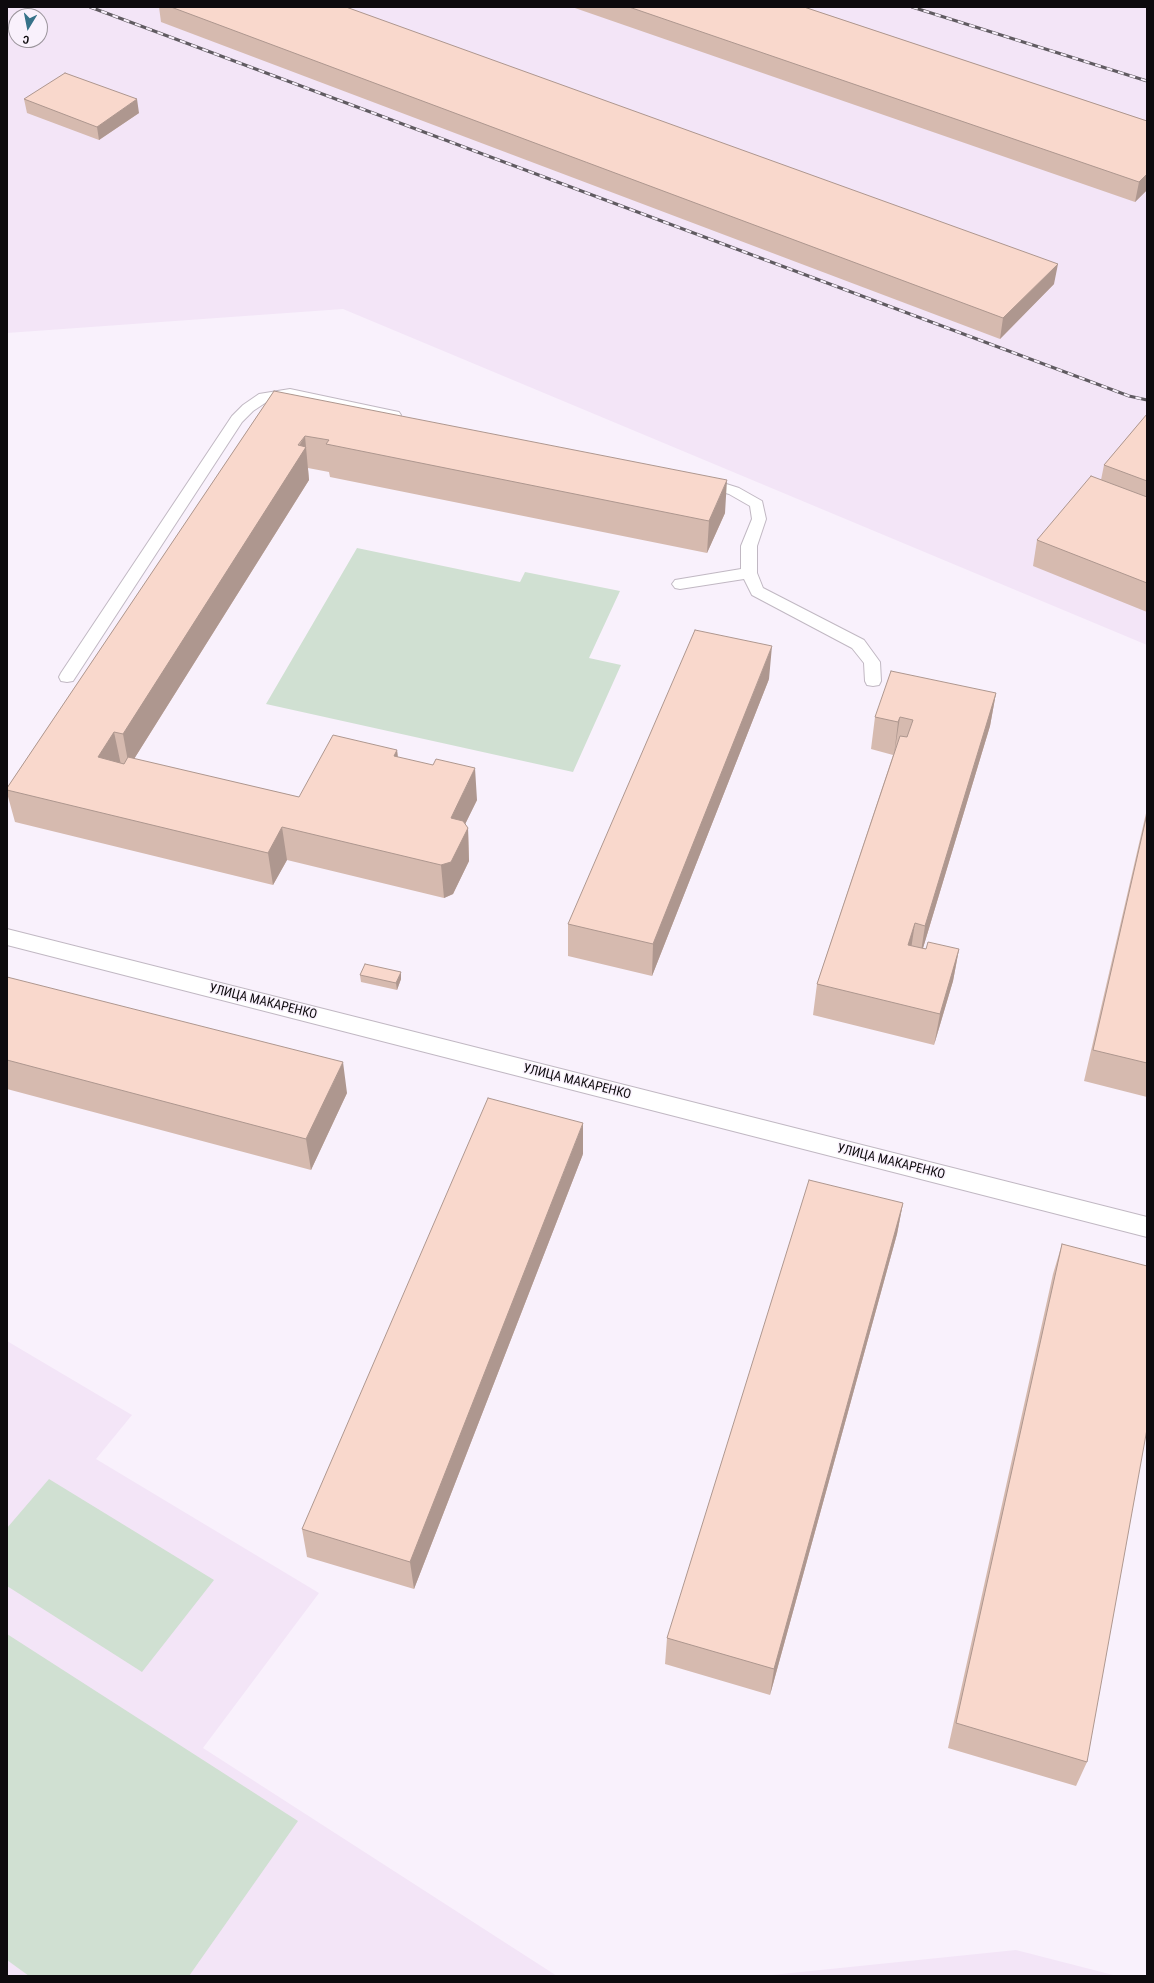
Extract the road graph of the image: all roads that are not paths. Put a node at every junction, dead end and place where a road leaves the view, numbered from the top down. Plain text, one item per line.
1 (407, 418) edge
2 (689, 478) edge
3 (749, 573) junction
4 (680, 584) dead end
5 (67, 677) dead end
6 (874, 682) dead end
7 (7, 937) edge
8 (1147, 1227) edge

1 - 5 lane
2 - 3 lane
3 - 4 lane
3 - 6 lane
7 - 8 street, УЛИЦА МАКАРЕНКО

